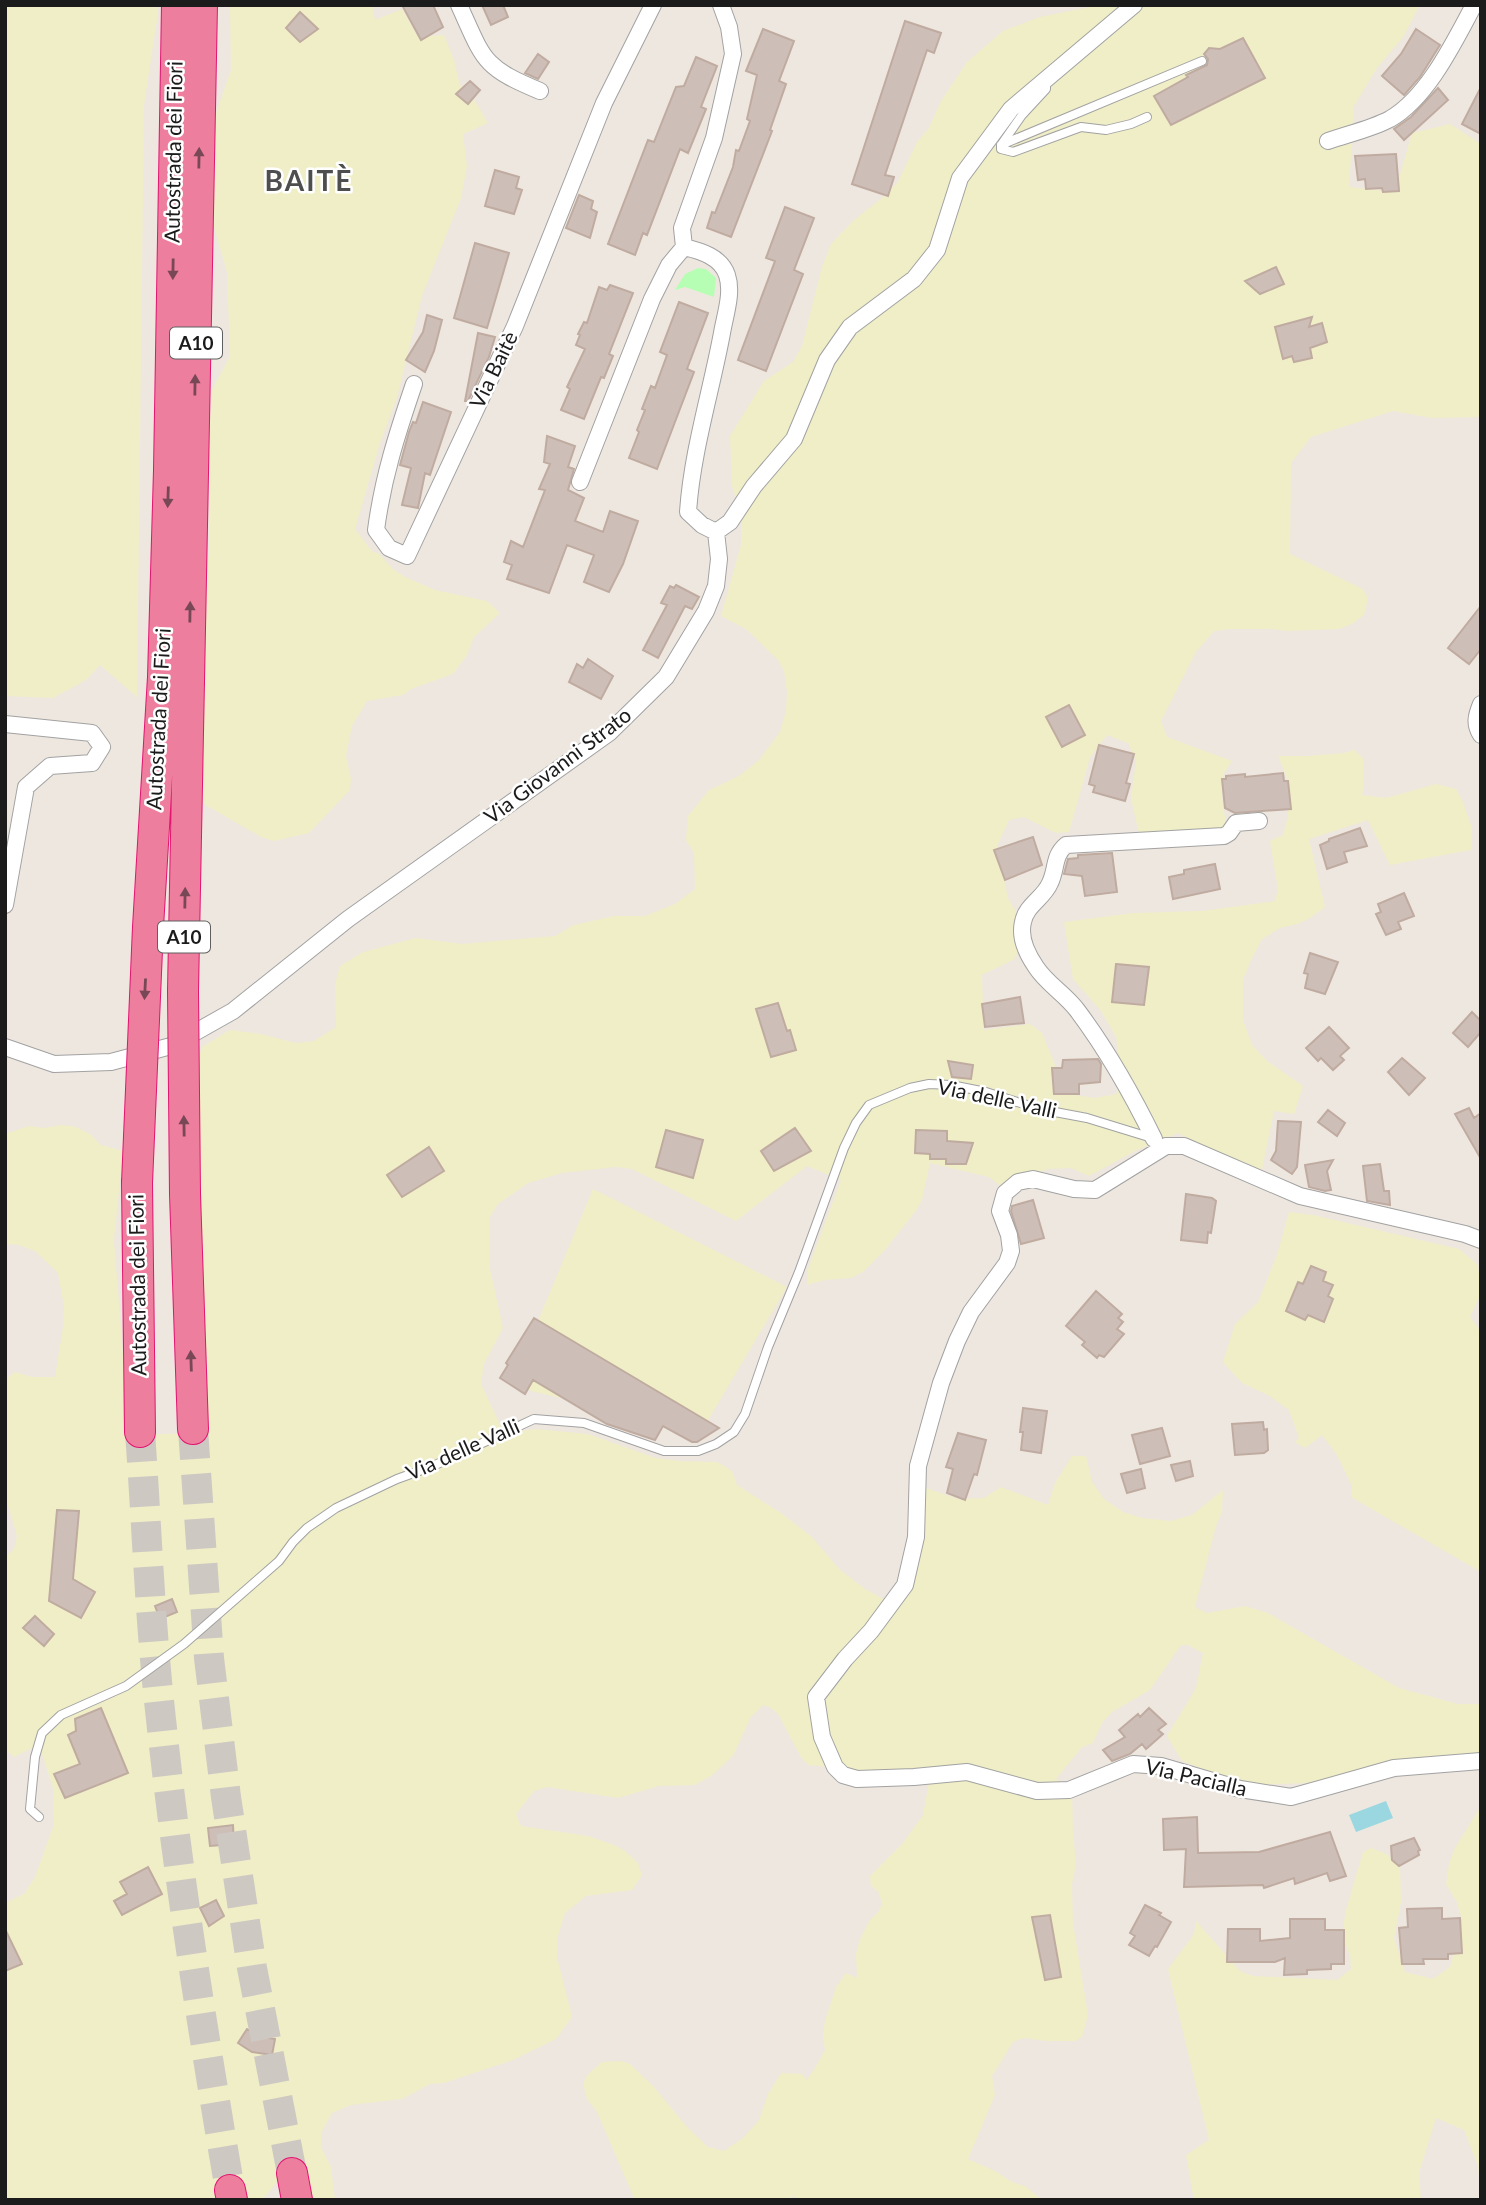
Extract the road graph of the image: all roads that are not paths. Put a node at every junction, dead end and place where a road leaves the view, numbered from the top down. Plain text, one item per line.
1 (177, 5) edge
2 (202, 5) edge
3 (459, 5) edge
4 (653, 5) edge
5 (1134, 5) edge
6 (1475, 5) edge
7 (721, 6) edge
8 (1202, 61) dead end
9 (1047, 78) junction
10 (540, 91) dead end
11 (1146, 117) dead end
12 (1328, 141) dead end
13 (1001, 145) junction
14 (684, 247) junction
15 (414, 384) dead end
16 (580, 482) dead end
17 (716, 532) junction
18 (176, 679) junction
19 (1481, 704) edge
20 (5, 724) edge
21 (1481, 735) edge
22 (1259, 821) dead end
23 (5, 905) edge
24 (5, 1047) edge
25 (1160, 1143) junction
26 (1481, 1240) edge
27 (193, 1429) tunnel mouth
28 (140, 1432) tunnel mouth
29 (1481, 1761) edge
30 (39, 1817) dead end

1 -> 18 highway, Autostrada dei Fiori / A10
18 -> 2 highway, Autostrada dei Fiori / A10
3 - 10 street
4 - 15 street, Via Baitè
5 - 9 street
6 - 12 street
7 - 14 street
8 - 13 lane
9 - 13 lane
9 - 17 street
11 - 13 lane
14 - 16 street
14 - 17 street
17 - 24 street, Via Giovanni Strato
27 -> 18 highway, Autostrada dei Fiori / A10, bridge
18 -> 28 highway, Autostrada dei Fiori / A10, bridge
19 - 21 street
20 - 23 street
22 - 25 street
25 - 26 street, Via delle Valli
25 - 29 street, Via Pacialla
25 - 30 lane, Via delle Valli

